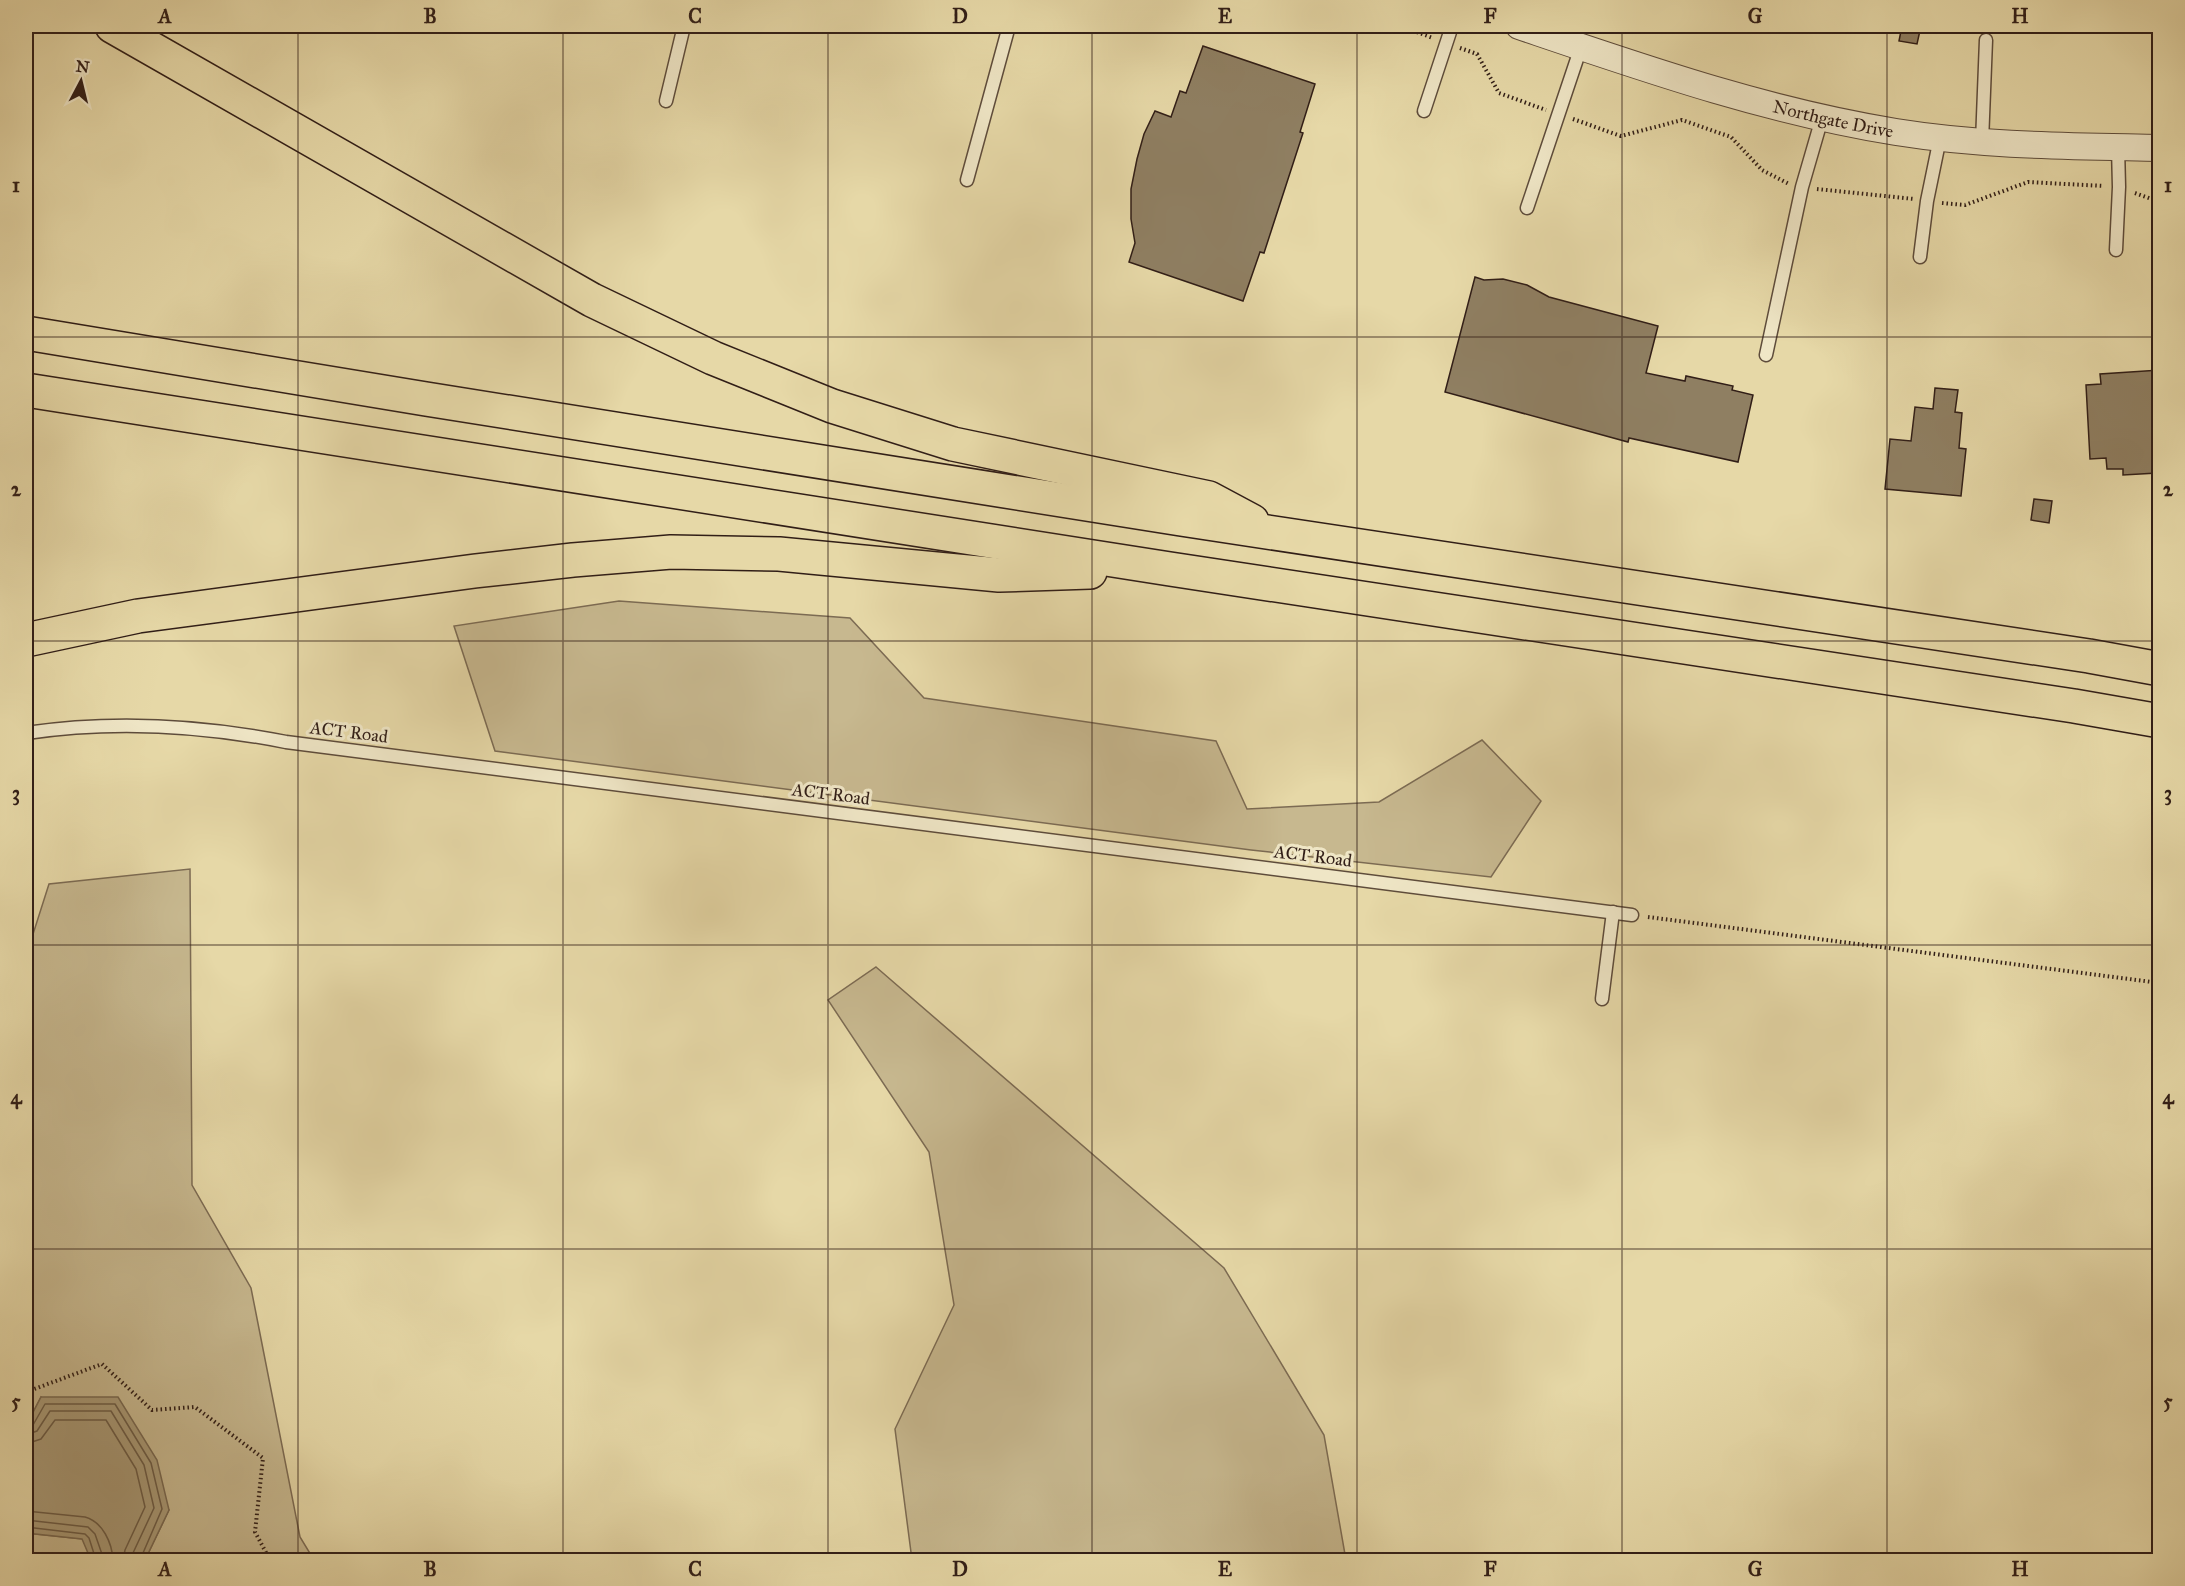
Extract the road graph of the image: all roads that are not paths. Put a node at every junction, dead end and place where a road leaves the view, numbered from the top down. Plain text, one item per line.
1 (112, 26) edge
2 (684, 26) edge
3 (1009, 26) edge
4 (1452, 26) edge
5 (1526, 27) edge
6 (1986, 40) dead end
7 (1581, 46) junction
8 (666, 101) dead end
9 (1424, 111) dead end
10 (1822, 118) junction
11 (1940, 138) junction
12 (1982, 142) junction
13 (2118, 147) junction
14 (2160, 148) edge
15 (967, 180) dead end
16 (1527, 208) dead end
17 (2116, 250) dead end
18 (1920, 256) dead end
19 (26, 333) edge
20 (1766, 355) dead end
21 (26, 390) edge
22 (1277, 534) junction
23 (1170, 569) junction
24 (26, 640) edge
25 (2160, 669) edge
26 (2160, 721) edge
27 (26, 733) edge
28 (1613, 912) junction
29 (1632, 915) road end
30 (1602, 999) dead end

1 - 22 highway
2 - 8 lane
3 - 15 lane
4 - 9 lane
5 - 7 street, Northgate Drive
6 - 12 lane
7 - 10 street, Northgate Drive
7 - 16 lane
10 - 11 street, Northgate Drive
10 - 20 lane
11 - 12 street, Northgate Drive
11 - 18 lane
12 - 13 street, Northgate Drive
13 - 14 street, Northgate Drive
13 - 17 lane
19 - 22 highway
21 - 23 highway
22 - 25 highway
23 - 24 highway
23 - 26 highway
27 - 28 lane, ACT Road
28 - 29 lane, ACT Road
28 - 30 lane

